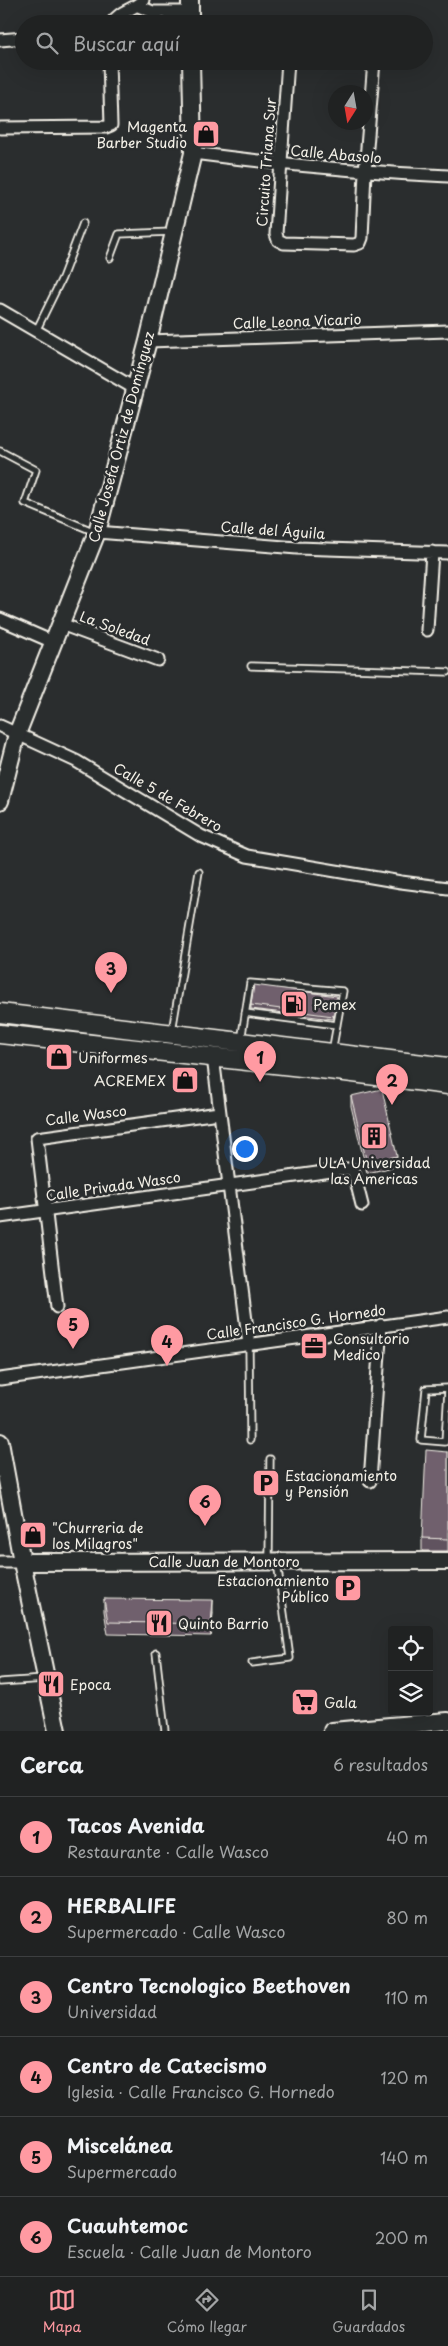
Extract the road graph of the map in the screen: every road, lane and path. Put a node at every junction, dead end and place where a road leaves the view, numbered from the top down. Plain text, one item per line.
1 (141, 3) edge
2 (190, 12) edge
3 (119, 15) edge
4 (15, 39) edge
5 (0, 40) edge
6 (109, 70) edge
7 (191, 70) edge
8 (287, 70) edge
9 (373, 70) edge
10 (0, 128) edge
11 (193, 152) junction
12 (280, 164) junction
13 (365, 172) junction
14 (448, 176) edge
15 (83, 224) dead end
16 (174, 232) junction
17 (110, 258) dead end
18 (0, 310) edge
19 (36, 331) junction
20 (448, 331) edge
21 (148, 341) junction
22 (134, 388) junction
23 (0, 451) edge
24 (97, 532) junction
25 (432, 552) junction
26 (448, 554) edge
27 (0, 619) edge
28 (61, 624) junction
29 (427, 630) dead end
30 (54, 642) junction
31 (158, 660) dead end
32 (251, 666) dead end
33 (448, 672) edge
34 (0, 726) edge
35 (17, 734) junction
36 (0, 801) edge
37 (199, 872) dead end
38 (448, 888) edge
39 (0, 1013) edge
40 (245, 1014) junction
41 (337, 1025) junction
42 (172, 1033) junction
43 (0, 1034) edge
44 (241, 1041) junction
45 (332, 1054) junction
46 (213, 1057) junction
47 (448, 1067) edge
48 (448, 1085) edge
49 (219, 1113) junction
50 (229, 1185) junction
51 (362, 1205) dead end
52 (47, 1211) junction
53 (0, 1217) edge
54 (57, 1306) dead end
55 (448, 1317) edge
56 (381, 1325) junction
57 (249, 1345) junction
58 (0, 1379) edge
59 (448, 1389) edge
60 (250, 1440) dead end
61 (0, 1442) edge
62 (270, 1459) dead end
63 (370, 1481) dead end
64 (273, 1561) junction
65 (448, 1561) edge
66 (0, 1562) edge
67 (22, 1562) junction
68 (156, 1652) dead end
69 (252, 1663) dead end
70 (46, 1679) junction
71 (0, 1682) edge
72 (448, 1721) edge
73 (57, 1731) edge
74 (165, 1731) edge
75 (332, 1731) edge

1 - 2 street
1 - 3 street
4 - 5 street
6 - 10 street
7 - 11 main road, Calle Josefa Ortiz de Domínguez
8 - 12 street, Circuito Triana Sur
9 - 13 street, Circuito Triana Sur
11 - 12 street, Calle Abasolo
11 - 16 main road, Calle Josefa Ortiz de Domínguez
12 - 13 street, Calle Abasolo
12 - 13 street, Circuito Triana Sur
13 - 14 street, Calle Abasolo
15 - 19 lane
16 - 17 lane
16 - 21 main road, Calle Josefa Ortiz de Domínguez
18 - 19 street
19 - 22 street
20 - 21 street, Calle Leona Vicario
21 - 22 main road, Calle Josefa Ortiz de Domínguez
22 - 24 main road, Calle Josefa Ortiz de Domínguez
23 - 24 lane
24 - 25 street, Calle del Águila
24 - 28 main road, Calle Josefa Ortiz de Domínguez
25 - 26 street, Calle del Águila
25 - 29 street
27 - 30 street
28 - 30 main road, Calle Josefa Ortiz de Domínguez
28 - 31 street, La Soledad
30 - 35 main road, Calle Josefa Ortiz de Domínguez
32 - 33 lane
34 - 35 street, Calle 5 de Febrero
35 - 36 main road, Calle Josefa Ortiz de Domínguez
35 - 38 street, Calle 5 de Febrero
37 - 42 lane
39 - 42 main road
40 - 41 lane
40 - 41 lane
40 - 44 lane
41 - 45 lane
42 - 44 main road
43 - 46 main road
44 - 45 main road
45 - 47 main road
46 - 48 main road
46 - 49 street
49 - 50 street
49 - 52 street, Calle Wasco
50 - 51 street
50 - 52 street, Calle Privada Wasco
50 - 57 street
52 - 53 street, Calle Privada Wasco
52 - 54 street, Calle Wasco
55 - 56 street, Calle Francisco G. Hornedo
56 - 57 street, Calle Francisco G. Hornedo
56 - 63 street
57 - 58 street, Calle Francisco G. Hornedo
57 - 60 lane
59 - 59 lane
61 - 67 main road
62 - 64 lane
64 - 65 main road, Calle Juan de Montoro
64 - 67 main road, Calle Juan de Montoro
64 - 69 lane
66 - 67 street, Calle Juan de Montoro
67 - 70 main road
68 - 74 lane
70 - 71 lane
70 - 73 main road
72 - 75 main road

